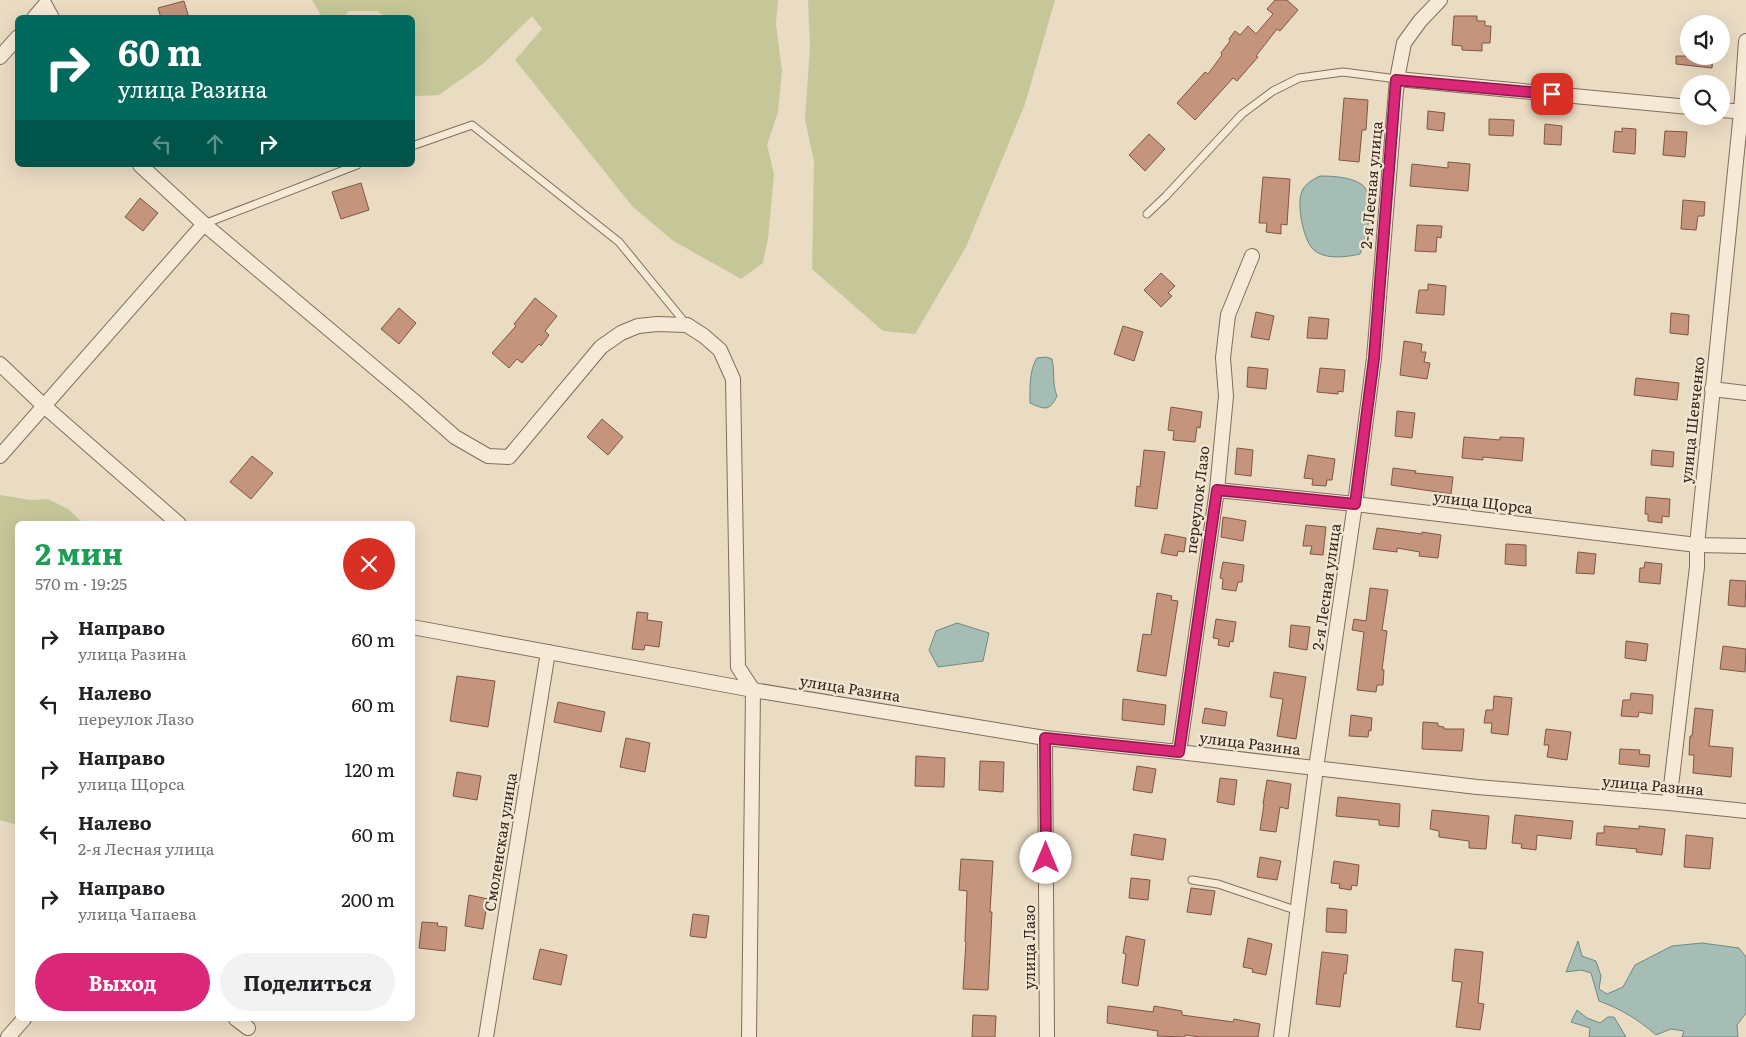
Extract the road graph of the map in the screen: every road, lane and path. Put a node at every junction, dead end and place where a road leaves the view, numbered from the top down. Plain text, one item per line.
1 (1440, 0) edge
2 (37, 15) edge
3 (50, 15) edge
4 (15, 40) edge
5 (1746, 41) edge
6 (0, 57) edge
7 (1396, 80) junction
8 (1680, 106) edge
9 (1730, 111) edge
10 (1743, 112) edge
11 (415, 145) edge
12 (142, 167) edge
13 (352, 167) edge
14 (1147, 214) dead end
15 (204, 224) junction
16 (1252, 256) dead end
17 (687, 325) junction
18 (0, 364) edge
19 (1712, 388) junction
20 (1746, 393) edge
21 (43, 405) junction
22 (0, 456) edge
23 (1217, 490) junction
24 (1355, 504) junction
25 (176, 521) edge
26 (1697, 545) junction
27 (1746, 546) edge
28 (415, 628) edge
29 (548, 652) junction
30 (753, 690) junction
31 (1045, 738) junction
32 (1179, 752) junction
33 (1316, 768) junction
34 (1669, 802) junction
35 (1746, 812) edge
36 (1192, 880) dead end
37 (1298, 911) junction
38 (22, 1021) edge
39 (239, 1021) edge
40 (248, 1028) dead end
41 (8, 1037) edge
42 (486, 1037) edge
43 (749, 1037) edge
44 (1046, 1037) edge
45 (1281, 1037) edge

1 - 7 street, 2-я Лесная улица
2 - 3 street
4 - 6 street
5 - 10 street, улица Шевченко
7 - 8 street
7 - 14 lane
7 - 24 street, 2-я Лесная улица
9 - 10 street
10 - 19 street, улица Шевченко
11 - 17 lane
12 - 15 street
13 - 15 lane
15 - 17 street
15 - 21 street
16 - 23 street, переулок Лазо
17 - 30 street
18 - 21 street
19 - 20 street
19 - 26 street, улица Шевченко
21 - 22 street
21 - 25 street
23 - 24 street, улица Щорса
23 - 32 street, переулок Лазо
24 - 26 street, улица Щорса
24 - 33 street, 2-я Лесная улица
26 - 27 street, улица Щорса
26 - 34 street, улица Шевченко
28 - 29 street, улица Разина
29 - 30 street, улица Разина
29 - 42 street, Смоленская улица
30 - 31 street, улица Разина
30 - 43 street
31 - 32 street, улица Разина
31 - 44 street, улица Лазо
32 - 33 street, улица Разина
33 - 34 street, улица Разина
33 - 37 street, 2-я Лесная улица
34 - 35 street, улица Разина
36 - 37 lane
37 - 45 street, 2-я Лесная улица
38 - 41 street
39 - 40 street

